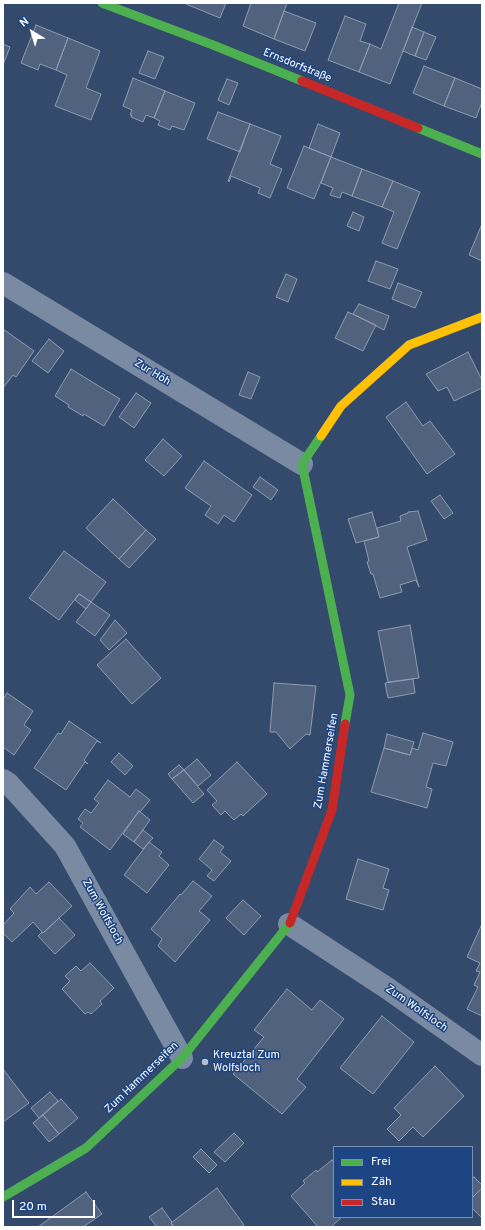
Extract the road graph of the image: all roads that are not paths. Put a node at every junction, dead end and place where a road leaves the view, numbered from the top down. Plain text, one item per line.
1 (102, 3) edge
2 (482, 154) edge
3 (3, 283) edge
4 (482, 317) edge
5 (302, 464) junction
6 (3, 780) edge
7 (289, 924) junction
8 (482, 1056) edge
9 (182, 1058) junction
10 (3, 1197) edge

1 - 2 street, Ernsdorfstraße
3 - 5 street, Zur Höh
4 - 5 street
5 - 7 street, Zum Hammerseifen
6 - 9 street, Zum Wolfsloch
7 - 8 street, Zum Wolfsloch
7 - 9 street, Zum Hammerseifen
9 - 10 street, Zum Hammerseifen

